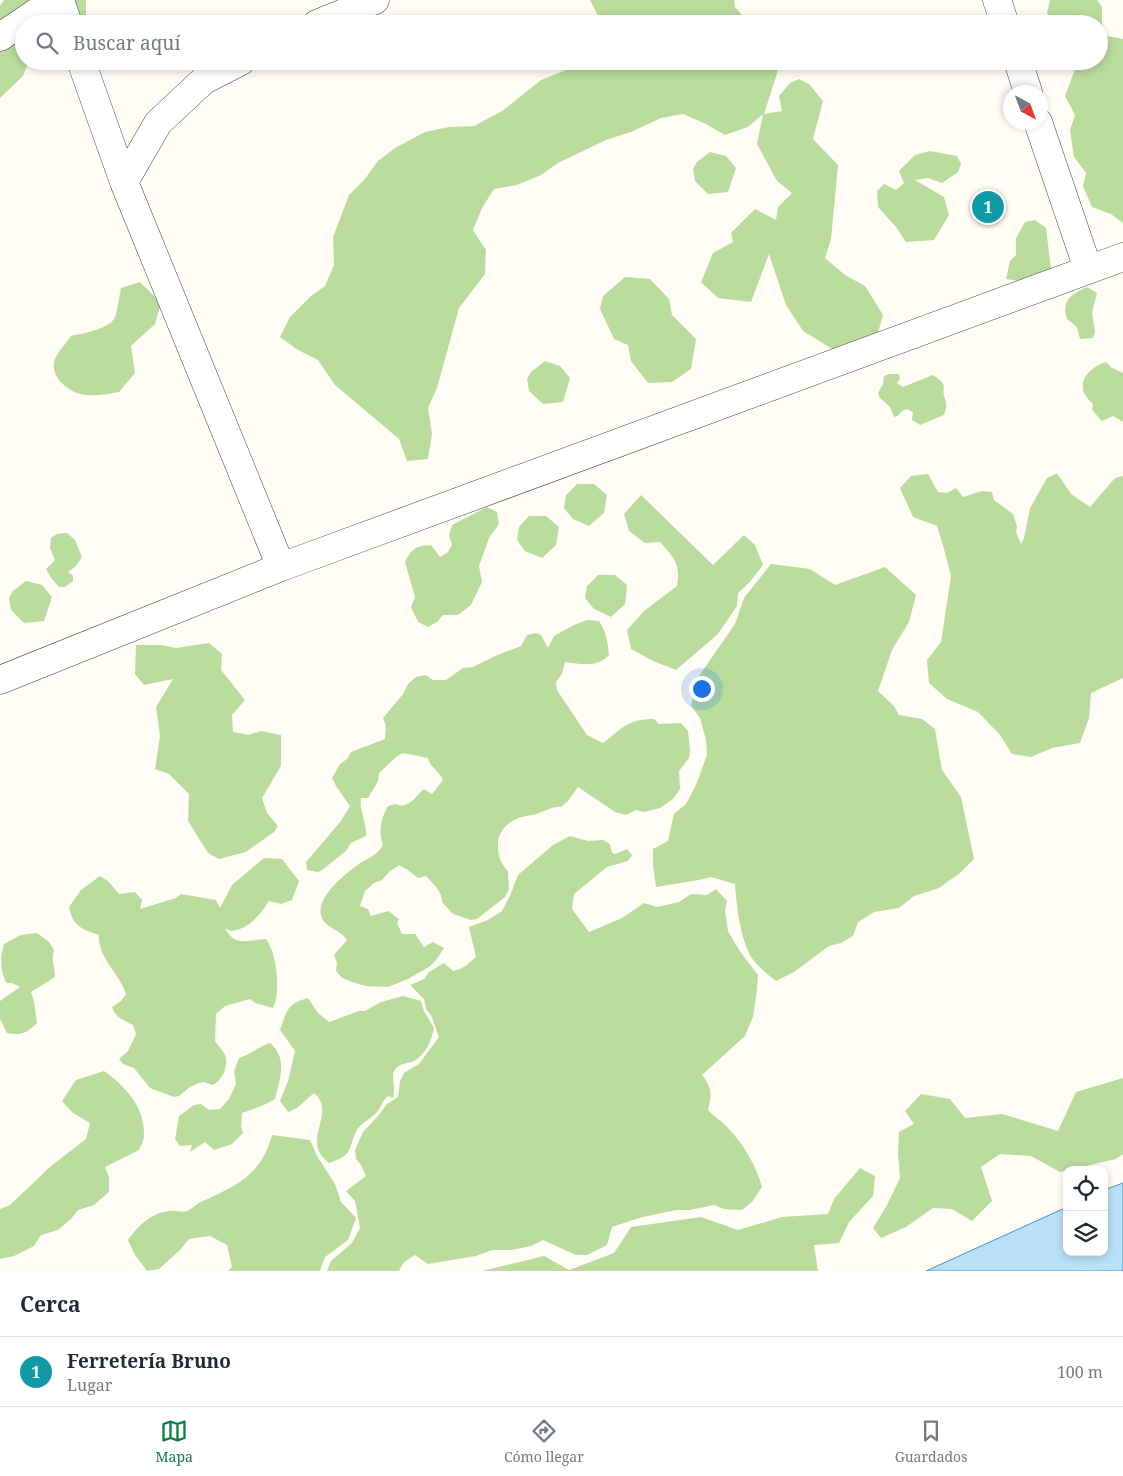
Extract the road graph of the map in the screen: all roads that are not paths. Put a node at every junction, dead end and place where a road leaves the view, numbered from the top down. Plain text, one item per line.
1 (55, 0) edge
2 (60, 0) edge
3 (375, 0) edge
4 (997, 0) edge
5 (33, 15) edge
6 (65, 15) edge
7 (339, 15) edge
8 (1002, 15) edge
9 (15, 27) edge
10 (0, 37) edge
11 (85, 70) edge
12 (223, 70) edge
13 (1021, 70) edge
14 (1026, 85) edge
15 (1041, 130) edge
16 (124, 182) junction
17 (1123, 257) edge
18 (1088, 270) junction
19 (281, 568) junction
20 (0, 680) edge

1 - 5 street
2 - 6 street
3 - 7 street
4 - 8 street
9 - 10 street
11 - 16 street
12 - 16 street
13 - 14 street
15 - 18 street
16 - 19 street
17 - 18 street
18 - 19 street
19 - 20 street

